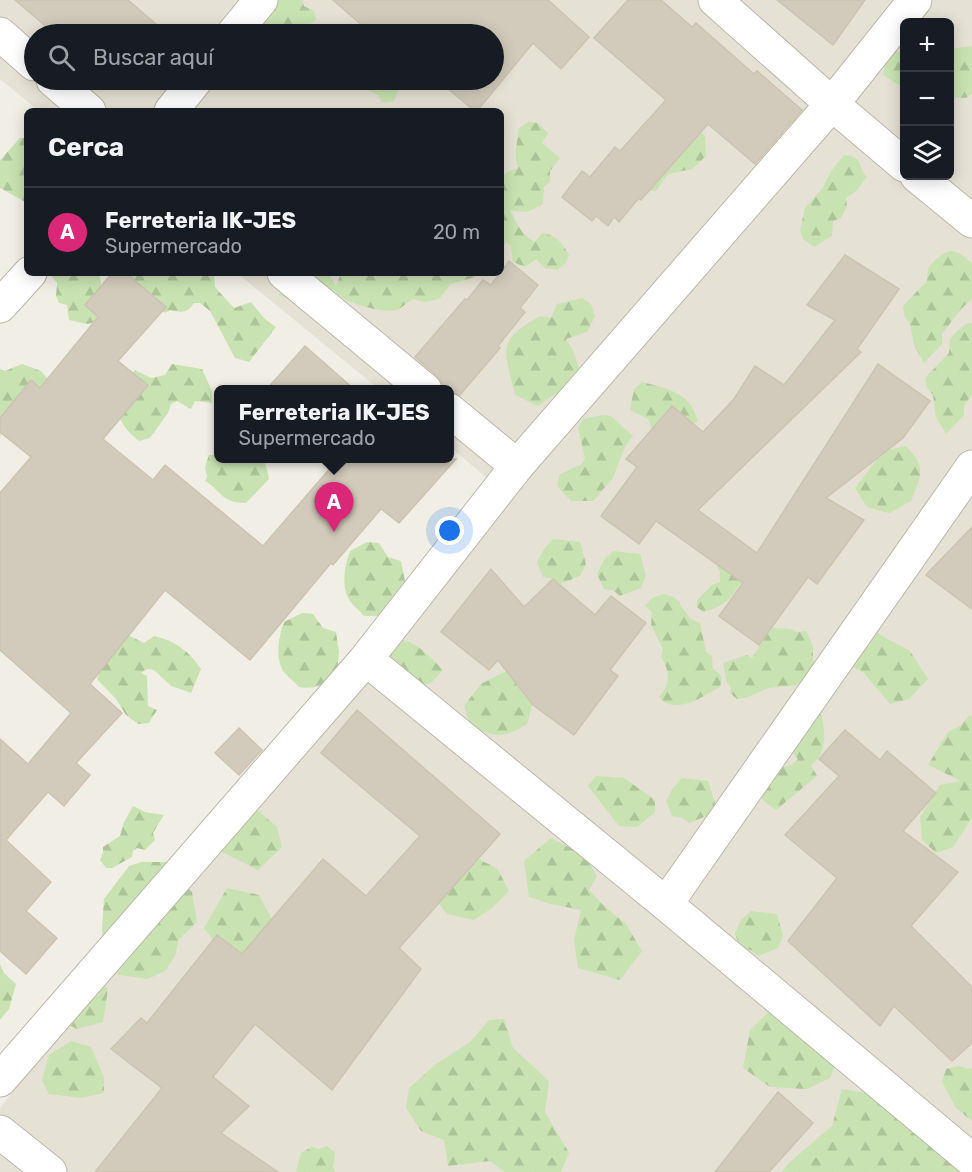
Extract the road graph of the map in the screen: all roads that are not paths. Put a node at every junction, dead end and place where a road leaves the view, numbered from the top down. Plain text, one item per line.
1 (261, 0) edge
2 (715, 0) edge
3 (915, 0) edge
4 (241, 24) edge
5 (0, 34) edge
6 (24, 55) edge
7 (65, 90) edge
8 (188, 90) edge
9 (832, 104) junction
10 (86, 108) edge
11 (173, 108) edge
12 (900, 162) edge
13 (922, 180) edge
14 (972, 222) edge
15 (27, 276) edge
16 (288, 276) edge
17 (0, 306) edge
18 (418, 385) edge
19 (454, 413) edge
20 (517, 466) junction
21 (972, 467) edge
22 (366, 659) junction
23 (666, 904) junction
24 (0, 1080) edge
25 (0, 1131) edge
26 (972, 1160) edge
27 (50, 1172) edge

1 - 4 street
2 - 9 street
3 - 9 street
5 - 6 street
7 - 10 street
8 - 11 street
9 - 12 street
9 - 20 street
13 - 14 street
15 - 17 street
16 - 18 street
19 - 20 street
20 - 22 street
21 - 23 street
22 - 23 street
22 - 24 street
23 - 26 street
25 - 27 street

